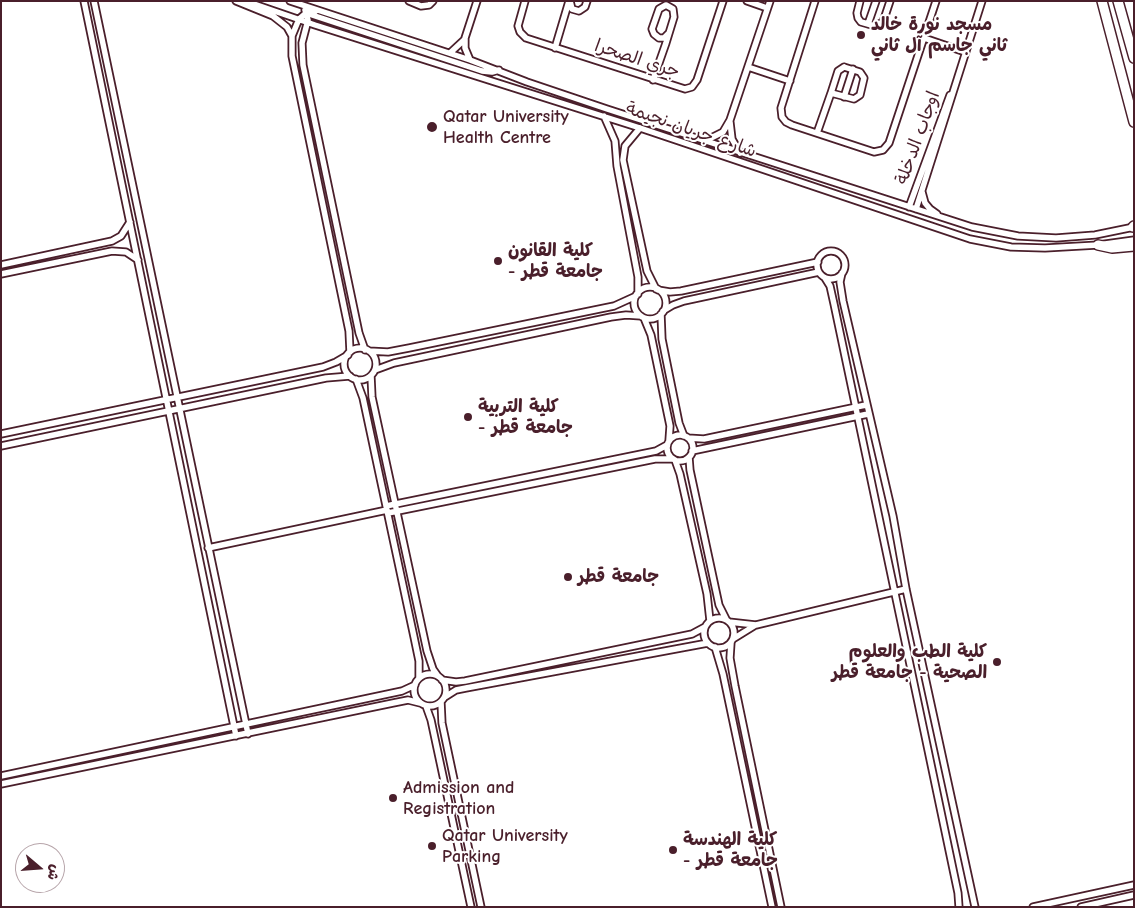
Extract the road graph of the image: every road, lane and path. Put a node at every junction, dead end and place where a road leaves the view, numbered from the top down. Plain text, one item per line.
1 (84, 1) edge
2 (94, 1) edge
3 (236, 1) edge
4 (245, 1) edge
5 (290, 1) edge
6 (409, 1) edge
7 (433, 1) edge
8 (477, 1) edge
9 (525, 1) edge
10 (569, 1) edge
11 (587, 1) edge
12 (723, 1) edge
13 (747, 1) edge
14 (770, 1) edge
15 (815, 1) edge
16 (860, 1) edge
17 (876, 1) edge
18 (890, 1) edge
19 (936, 1) edge
20 (982, 1) edge
21 (1102, 1) edge
22 (1118, 1) edge
23 (300, 4) junction
24 (767, 8) junction
25 (320, 11) junction
26 (576, 11) junction
27 (306, 13) junction
28 (299, 19) junction
29 (564, 19) junction
30 (307, 22) junction
31 (868, 24) junction
32 (669, 33) junction
33 (292, 36) junction
34 (657, 37) junction
35 (465, 38) junction
36 (924, 38) junction
37 (555, 48) junction
38 (662, 51) junction
39 (965, 52) junction
40 (450, 53) junction
41 (1134, 58) edge
42 (470, 60) junction
43 (748, 67) junction
44 (853, 69) junction
45 (499, 70) junction
46 (957, 79) junction
47 (652, 80) junction
48 (790, 81) junction
49 (1124, 87) junction
50 (831, 93) junction
51 (1134, 96) edge
52 (844, 97) junction
53 (604, 116) junction
54 (730, 120) junction
55 (1134, 122) edge
56 (317, 125) junction
57 (307, 127) junction
58 (640, 128) junction
59 (817, 133) junction
60 (703, 140) junction
61 (123, 143) junction
62 (114, 145) junction
63 (740, 153) junction
64 (922, 190) junction
65 (909, 207) junction
66 (916, 210) junction
67 (634, 215) junction
68 (627, 217) junction
69 (130, 222) junction
70 (972, 227) junction
71 (1134, 227) edge
72 (639, 233) junction
73 (630, 235) junction
74 (1134, 240) edge
75 (1098, 245) junction
76 (1134, 246) edge
77 (138, 260) junction
78 (818, 262) junction
79 (1, 265) edge
80 (819, 272) junction
81 (842, 273) junction
82 (1, 274) edge
83 (825, 278) junction
84 (154, 288) junction
85 (657, 289) junction
86 (144, 290) junction
87 (637, 295) junction
88 (351, 297) junction
89 (342, 299) junction
90 (662, 313) junction
91 (643, 317) junction
92 (367, 350) junction
93 (349, 354) junction
94 (373, 373) junction
95 (353, 378) junction
96 (177, 398) junction
97 (167, 400) junction
98 (866, 405) junction
99 (856, 407) junction
100 (179, 408) junction
101 (169, 411) junction
102 (868, 414) junction
103 (858, 416) junction
104 (792, 420) junction
105 (794, 429) junction
106 (739, 432) junction
107 (1, 434) edge
108 (686, 437) junction
109 (741, 440) junction
110 (668, 442) junction
111 (1, 446) edge
112 (691, 454) junction
113 (673, 460) junction
114 (526, 477) junction
115 (528, 485) junction
116 (472, 488) junction
117 (472, 496) junction
118 (396, 504) junction
119 (387, 510) junction
120 (398, 511) junction
121 (197, 544) junction
122 (208, 547) junction
123 (199, 554) junction
124 (906, 589) junction
125 (896, 592) junction
126 (728, 620) junction
127 (710, 621) junction
128 (756, 625) junction
129 (705, 628) junction
130 (228, 640) junction
131 (732, 641) junction
132 (218, 642) junction
133 (708, 643) junction
134 (715, 647) junction
135 (419, 678) junction
136 (440, 678) junction
137 (456, 682) junction
138 (415, 685) junction
139 (457, 690) junction
140 (390, 694) junction
141 (929, 695) junction
142 (917, 696) junction
143 (443, 699) junction
144 (392, 703) junction
145 (420, 703) junction
146 (426, 706) junction
147 (306, 711) junction
148 (261, 721) junction
149 (308, 721) junction
150 (246, 724) junction
151 (235, 727) junction
152 (263, 731) junction
153 (248, 734) junction
154 (746, 734) junction
155 (736, 735) junction
156 (236, 736) junction
157 (751, 760) junction
158 (742, 761) junction
159 (22, 772) junction
160 (1, 776) edge
161 (24, 780) junction
162 (1, 784) edge
163 (1134, 885) edge
164 (1134, 896) edge
165 (471, 907) edge
166 (481, 907) edge
167 (772, 907) edge
168 (782, 907) edge
169 (959, 907) edge
170 (975, 907) edge
171 (1033, 907) edge
172 (1081, 907) edge

1 - 62 street
2 - 61 street
3 - 33 street
4 - 28 street, شارع جريان نجيمة
5 - 23 street, شارع جريان نجيمة
6 - 7 street
8 - 35 street
9 - 37 street, جري الصحرا
10 - 26 street
10 - 29 street
11 - 26 street
12 - 47 street, جري الصحرا
13 - 24 street
14 - 24 street
15 - 48 street
16 - 31 street
17 - 31 street
18 - 31 street
19 - 36 street
20 - 39 street, اوجاب الدخلة
21 - 49 main road
22 - 41 main road
23 - 25 street, شارع جريان نجيمة
23 - 27 street
24 - 43 street
25 - 27 street
25 - 40 street, شارع جريان نجيمة
26 - 29 street
27 - 28 street
27 - 30 street
27 - 45 street
28 - 30 street, شارع جريان نجيمة
28 - 33 street
29 - 37 street
30 - 53 street, شارع جريان نجيمة
30 - 56 street
32 - 34 street
32 - 34 street
32 - 38 street
33 - 57 street
34 - 38 street
35 - 40 street
35 - 42 street
36 - 39 street
36 - 59 street
37 - 47 street, جري الصحرا
38 - 47 street
39 - 46 street, اوجاب الدخلة
40 - 42 street, شارع جريان نجيمة
42 - 45 street, شارع جريان نجيمة
43 - 48 street
43 - 54 street
44 - 50 street
44 - 52 street
44 - 52 street
45 - 60 street, شارع جريان نجيمة
46 - 64 street, اوجاب الدخلة
46 - 65 street, اوجاب الدخلة
48 - 59 street
49 - 51 main road
49 - 55 main road
50 - 52 street
50 - 59 street
53 - 58 street, شارع جريان نجيمة
53 - 68 street
54 - 60 street
54 - 63 street
56 - 57 street
56 - 88 street
57 - 89 street
58 - 67 street
58 - 75 street, شارع جريان نجيمة
60 - 63 street, شارع جريان نجيمة
61 - 62 street
61 - 84 street
62 - 69 street
63 - 65 street, شارع جريان نجيمة
64 - 66 street, اوجاب الدخلة
64 - 70 street
65 - 66 street, شارع جريان نجيمة
66 - 70 street, شارع جريان نجيمة
67 - 68 street
67 - 72 street
68 - 73 street
69 - 77 street
69 - 79 street
70 - 71 street, شارع جريان نجيمة
72 - 73 street
72 - 85 street
73 - 87 street
74 - 75 street, شارع جريان نجيمة
75 - 76 main road
77 - 82 street
77 - 86 street
78 - 80 street
78 - 81 street
78 - 85 street
80 - 83 street
80 - 90 street
81 - 83 street
81 - 98 street
83 - 99 street
84 - 86 street
84 - 96 street
85 - 87 street
85 - 90 street
86 - 97 street
87 - 91 street
87 - 92 street
88 - 89 street
88 - 92 street
89 - 93 street
90 - 91 street
90 - 108 street
91 - 94 street
91 - 110 street
92 - 93 street
92 - 94 street
93 - 95 street
93 - 96 street
94 - 95 street
94 - 118 street
95 - 100 street
95 - 119 street
96 - 97 street
96 - 100 street
97 - 101 street
97 - 107 street
98 - 99 street
98 - 102 street
99 - 103 street
99 - 104 street
100 - 101 street
100 - 122 street
101 - 111 street
101 - 121 street
102 - 103 street
102 - 124 street
103 - 105 street
103 - 125 street
104 - 105 street
104 - 106 street
105 - 109 street
106 - 108 street
106 - 109 street
108 - 110 street
108 - 112 street
109 - 112 street
110 - 113 street
110 - 114 street
112 - 113 street
112 - 126 street
113 - 115 street
113 - 127 street
114 - 115 street
114 - 116 street
115 - 117 street
116 - 117 street
116 - 118 street
117 - 120 street
118 - 119 street
118 - 120 street
119 - 120 street
119 - 122 street
119 - 135 street
120 - 136 street
121 - 122 street
121 - 123 street
122 - 123 street
122 - 130 street
123 - 132 street
124 - 125 street
124 - 141 street
125 - 128 street
125 - 142 street
126 - 127 street
126 - 128 street
126 - 131 street
127 - 129 street
128 - 131 street
129 - 133 street
129 - 137 street
130 - 132 street
130 - 150 street
131 - 134 street
131 - 154 street
132 - 151 street
133 - 134 street
133 - 139 street
134 - 155 street
135 - 136 street
135 - 138 street
136 - 137 street
136 - 143 street
137 - 139 street
138 - 140 street
138 - 145 street
139 - 143 street
140 - 144 street
140 - 147 street
141 - 142 street
141 - 170 street
142 - 169 street
143 - 146 street
143 - 166 street
144 - 145 street
144 - 149 street
145 - 146 street
146 - 165 street
147 - 148 street
147 - 149 street
148 - 150 street
148 - 152 street
149 - 152 street
150 - 151 street
150 - 153 street
151 - 156 street
151 - 159 street
152 - 153 street
153 - 156 street
154 - 155 street
154 - 157 street
155 - 158 street
156 - 161 street
157 - 158 street
157 - 168 street
158 - 167 street
159 - 160 street
159 - 161 street
161 - 162 street
163 - 171 street
164 - 172 street

